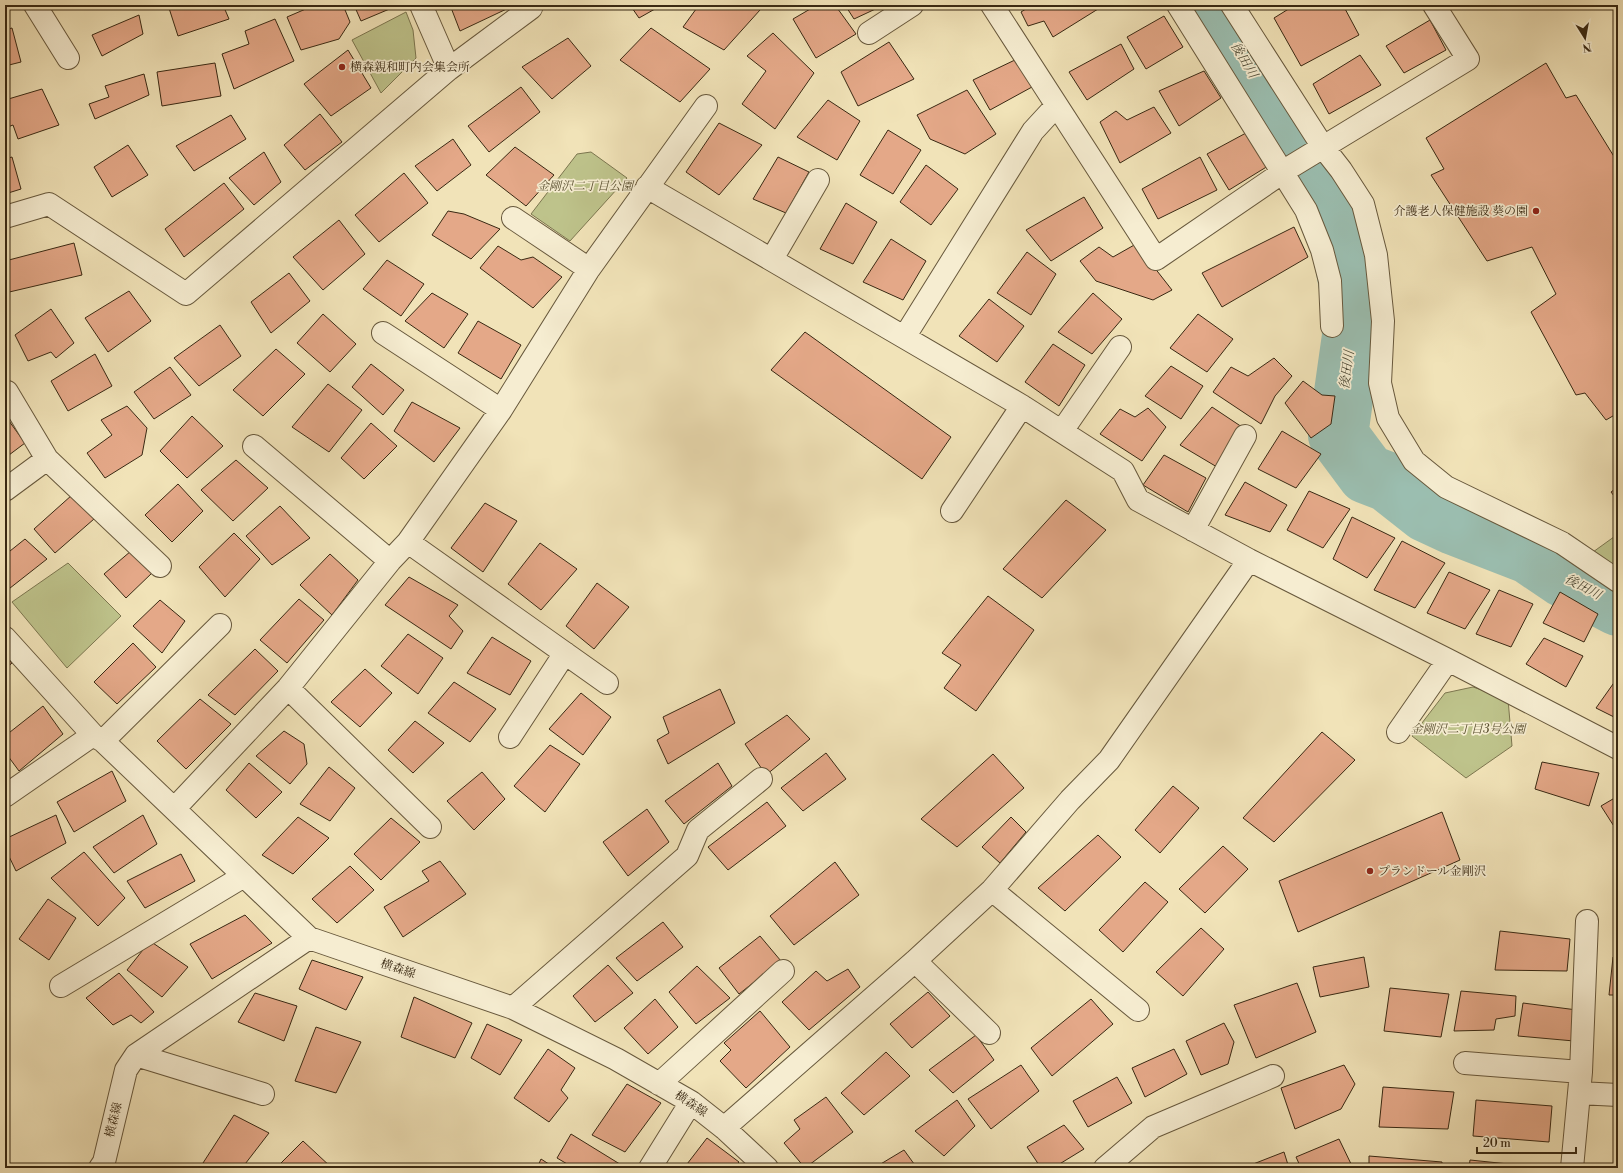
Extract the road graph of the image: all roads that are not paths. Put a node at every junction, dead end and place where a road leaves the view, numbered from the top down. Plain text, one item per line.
1 (35, 5) edge
2 (421, 5) edge
3 (530, 5) edge
4 (912, 5) edge
5 (992, 5) edge
6 (1178, 5) edge
7 (1232, 5) edge
8 (1434, 5) edge
9 (869, 33) dead end
10 (68, 58) dead end
11 (449, 69) junction
12 (706, 106) dead end
13 (1056, 106) junction
14 (1318, 151) junction
15 (1287, 170) junction
16 (818, 180) dead end
17 (647, 187) junction
18 (5, 217) edge
19 (513, 218) dead end
20 (772, 259) junction
21 (589, 269) junction
22 (1332, 326) dead end
23 (382, 333) dead end
24 (904, 336) junction
25 (1120, 347) dead end
26 (7, 392) dead end
27 (1022, 406) junction
28 (500, 410) junction
29 (1062, 431) junction
30 (1245, 436) dead end
31 (254, 446) dead end
32 (47, 459) junction
33 (5, 490) edge
34 (952, 511) dead end
35 (1193, 530) junction
36 (408, 542) junction
37 (1249, 560) junction
38 (390, 561) junction
39 (160, 566) dead end
40 (1618, 581) edge
41 (220, 625) dead end
42 (5, 638) edge
43 (565, 653) junction
44 (1448, 660) junction
45 (607, 683) dead end
46 (288, 688) junction
47 (1398, 732) dead end
48 (510, 736) dead end
49 (98, 738) junction
50 (1618, 748) edge
51 (761, 779) dead end
52 (5, 796) edge
53 (174, 808) junction
54 (430, 827) dead end
55 (244, 876) junction
56 (992, 890) junction
57 (1587, 921) dead end
58 (309, 938) junction
59 (916, 961) junction
60 (783, 971) dead end
61 (61, 986) dead end
62 (513, 1008) junction
63 (1138, 1010) dead end
64 (989, 1033) dead end
65 (136, 1055) junction
66 (1465, 1063) dead end
67 (1581, 1072) junction
68 (1273, 1076) dead end
69 (659, 1084) junction
70 (263, 1094) dead end
71 (1579, 1094) junction
72 (1618, 1095) edge
73 (691, 1102) junction
74 (724, 1128) junction
75 (104, 1166) edge
76 (650, 1168) edge
77 (766, 1168) edge
78 (1105, 1168) edge
79 (1572, 1168) edge

1 - 10 street
2 - 11 street
3 - 11 street
4 - 9 street
5 - 13 street
6 - 15 street
7 - 14 street
8 - 14 street
11 - 18 street
12 - 17 street
13 - 15 street
13 - 24 street
14 - 15 street
14 - 40 street
15 - 22 street
16 - 20 street
17 - 20 street
17 - 21 street
19 - 21 street
20 - 24 street
21 - 28 street
23 - 28 street
24 - 27 street
25 - 29 street
26 - 32 street
27 - 29 street
27 - 34 street
28 - 36 street
29 - 35 street
30 - 35 street
31 - 38 street
32 - 33 street
32 - 39 street
35 - 37 street
36 - 38 street
36 - 43 street
37 - 44 street
37 - 56 street
38 - 46 street
41 - 49 street
42 - 49 street
43 - 45 street
43 - 48 street
44 - 47 street
44 - 50 street
46 - 53 street
46 - 54 street
49 - 52 street
49 - 53 street
51 - 62 street
53 - 55 street
55 - 58 street
55 - 61 street
56 - 59 street
56 - 63 street
57 - 67 street
58 - 62 street, 横森線
58 - 65 street, 横森線
59 - 64 street
59 - 74 street
60 - 69 street
62 - 69 street, 横森線
65 - 70 street
65 - 75 street, 横森線
66 - 67 street
67 - 71 street
68 - 78 street
69 - 73 street, 横森線
71 - 72 street
71 - 79 street
73 - 74 street, 横森線
73 - 76 street
74 - 77 street, 横森線

